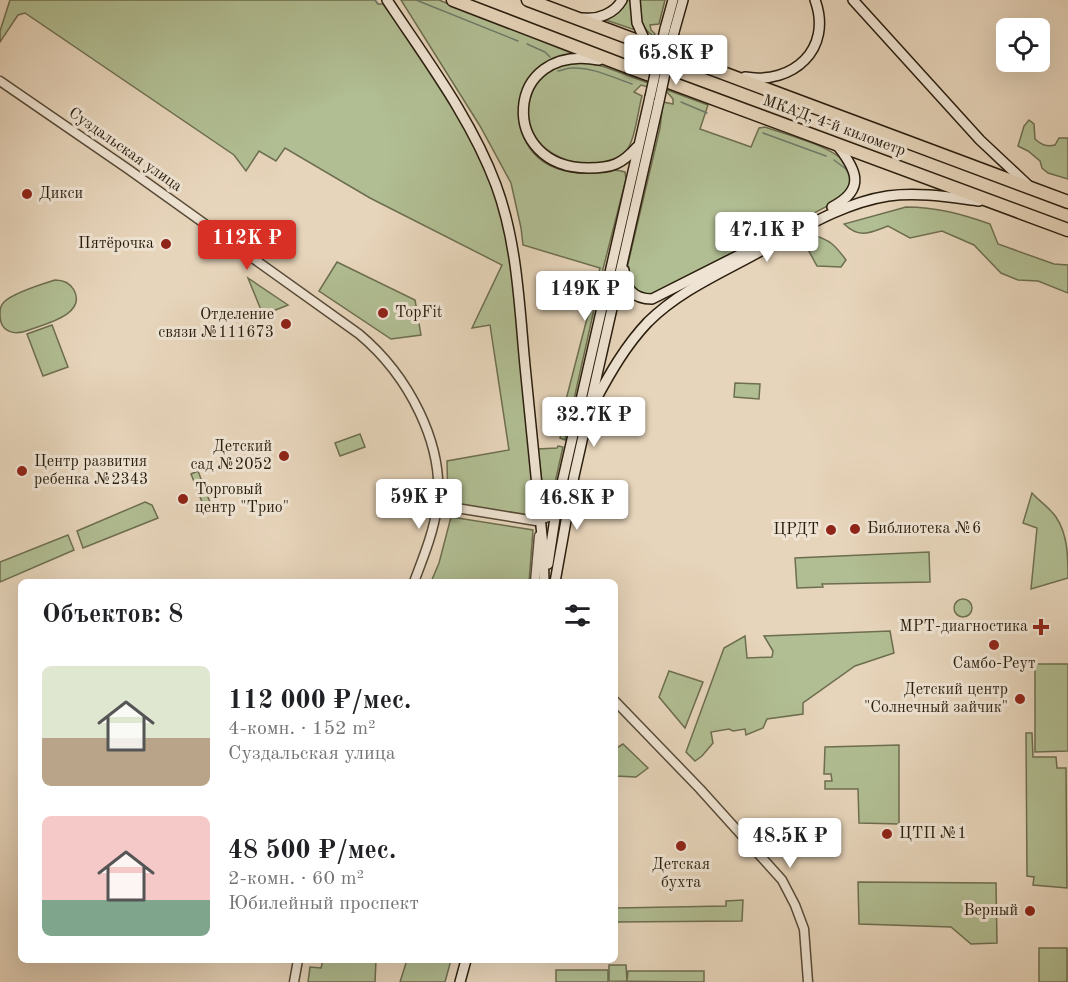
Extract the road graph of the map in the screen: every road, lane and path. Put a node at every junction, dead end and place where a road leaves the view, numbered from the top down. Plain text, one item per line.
1 (387, 0) edge
2 (453, 0) edge
3 (528, 0) edge
4 (622, 0) edge
5 (635, 0) edge
6 (673, 0) edge
7 (815, 0) edge
8 (853, 0) edge
9 (683, 2) edge
10 (572, 17) junction
11 (670, 31) junction
12 (647, 45) junction
13 (620, 64) junction
14 (729, 75) junction
15 (0, 81) edge
16 (654, 99) junction
17 (837, 145) junction
18 (639, 146) junction
19 (1031, 188) junction
20 (991, 202) junction
21 (1068, 202) edge
22 (1068, 230) edge
23 (623, 260) junction
24 (588, 414) junction
25 (438, 505) junction
26 (557, 505) junction
27 (541, 520) junction
28 (415, 579) edge
29 (535, 579) edge
30 (544, 579) edge
31 (545, 579) edge
32 (556, 579) edge
33 (618, 704) edge
34 (297, 963) edge
35 (465, 963) edge
36 (294, 982) edge
37 (460, 982) edge
38 (808, 982) edge

1 - 27 main road
2 - 13 highway, МКАД, 4-й километр
3 - 10 highway, МКАД, 4-й километр
4 - 10 main road
5 - 12 main road
6 - 11 main road
7 - 14 main road
8 - 19 main road
9 - 11 main road
10 - 12 highway, МКАД, 4-й километр
11 - 16 main road, bridge
12 - 14 highway, МКАД, 4-й километр
13 - 17 highway, МКАД, 4-й километр
13 - 18 main road
14 - 19 highway, МКАД, 4-й километр
15 - 25 street, Суздальская улица
16 - 18 main road
16 - 23 main road
17 - 20 highway, МКАД, 4-й километр
17 - 23 main road
18 - 26 main road
19 - 21 highway, МКАД, 4-й километр
20 - 22 highway, МКАД, 4-й километр
20 - 24 main road
23 - 24 main road
24 - 32 main road
25 - 27 street
25 - 28 street, Суздальская улица
26 - 27 street
26 - 31 main road
27 - 29 street
27 - 30 main road
33 - 38 street
34 - 36 street
35 - 37 main road

